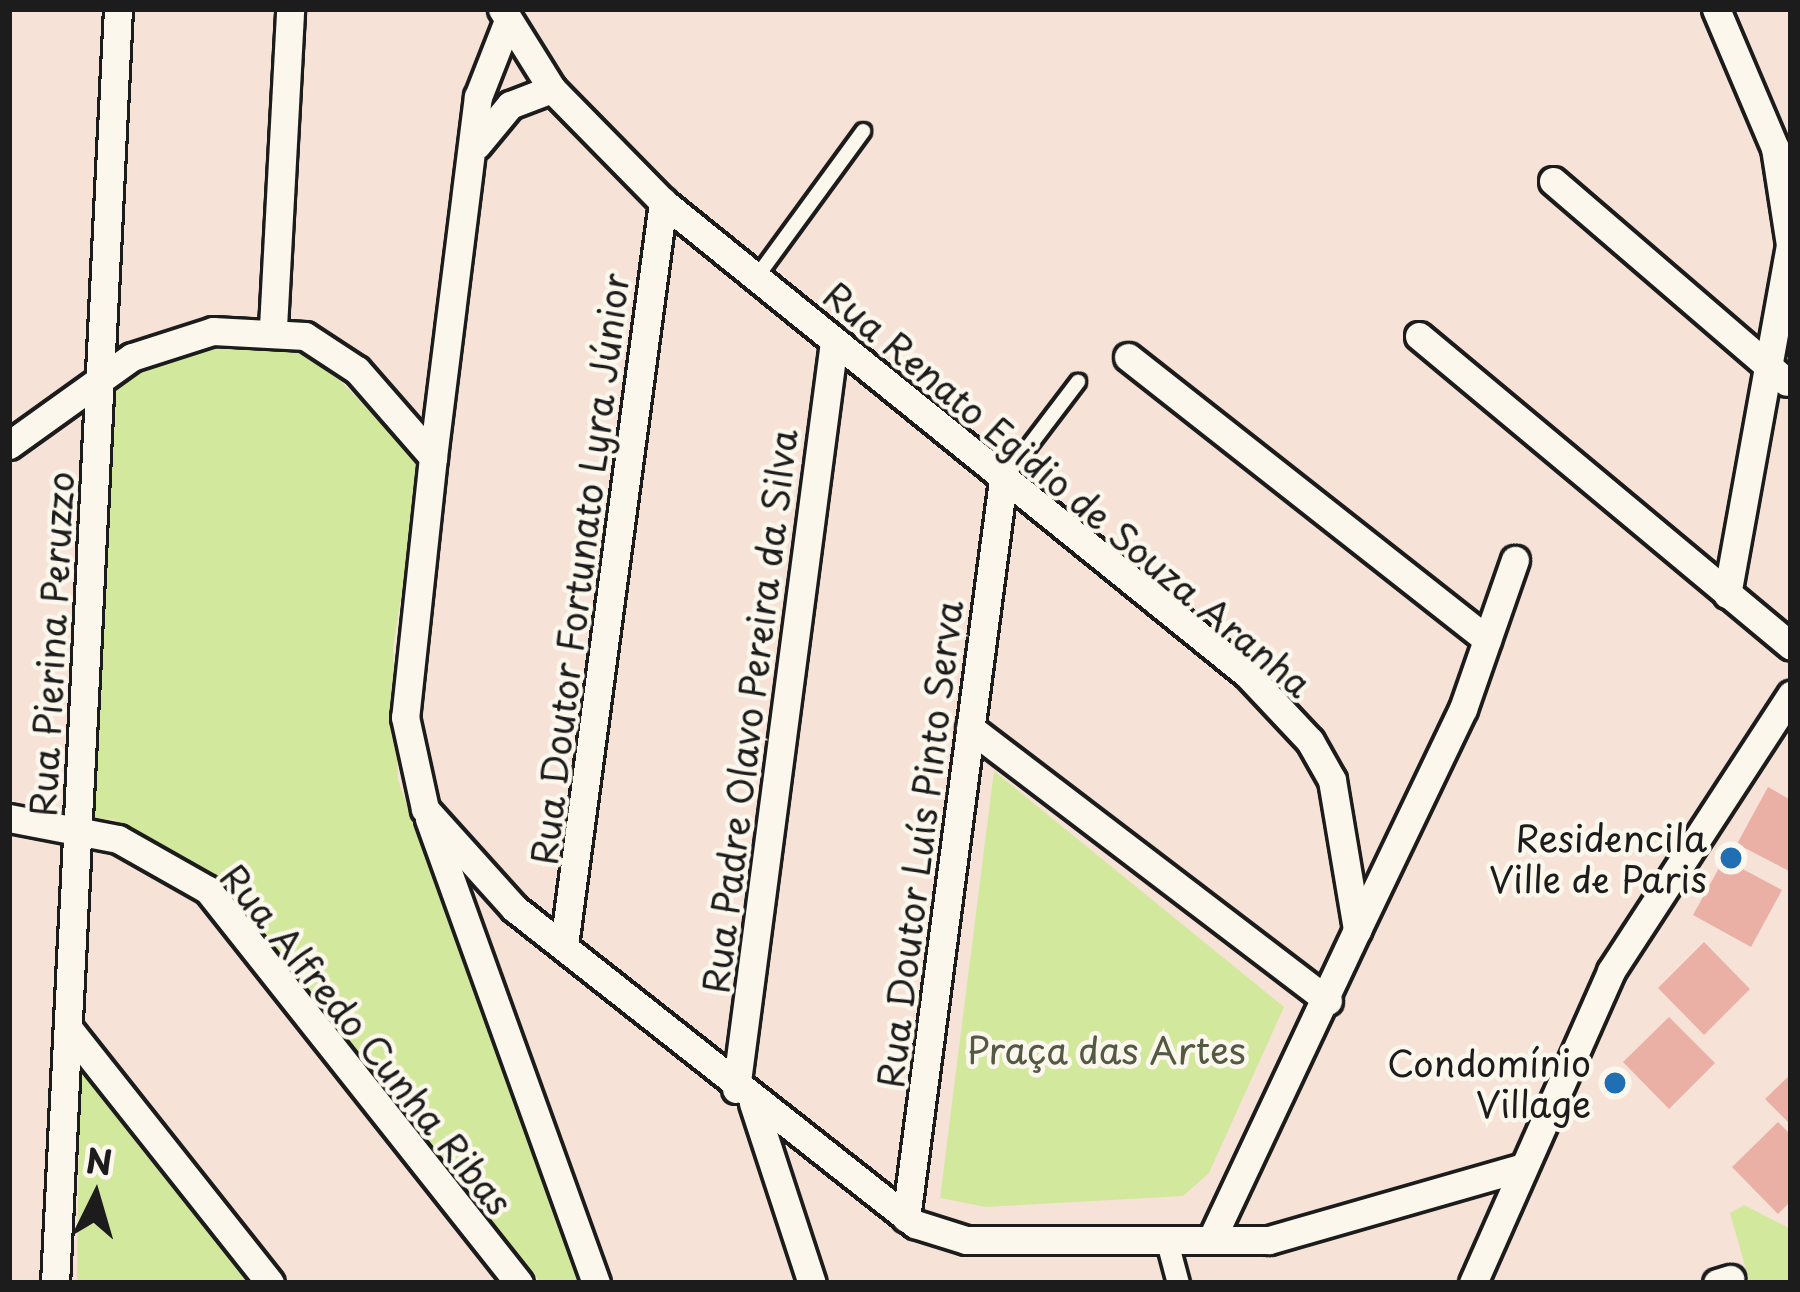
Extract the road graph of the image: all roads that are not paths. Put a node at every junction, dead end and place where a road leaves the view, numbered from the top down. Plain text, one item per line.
1 (118, 9) edge
2 (290, 9) edge
3 (1716, 9) edge
4 (504, 16) edge
5 (552, 89) junction
6 (863, 131) dead end
7 (477, 145) junction
8 (1553, 181) dead end
9 (663, 202) junction
10 (756, 278) junction
11 (273, 328) junction
12 (1419, 337) dead end
13 (834, 342) junction
14 (1128, 357) dead end
15 (103, 378) junction
16 (1783, 379) edge
17 (1078, 382) dead end
18 (9, 445) edge
19 (433, 457) junction
20 (1003, 480) junction
21 (1515, 560) dead end
22 (1727, 594) junction
23 (1487, 640) junction
24 (1791, 646) edge
25 (1791, 695) edge
26 (970, 728) junction
27 (425, 809) junction
28 (9, 818) edge
29 (78, 826) junction
30 (504, 898) junction
31 (455, 904) junction
32 (1357, 930) junction
33 (465, 933) junction
34 (564, 945) junction
35 (1328, 1001) junction
36 (68, 1028) junction
37 (744, 1096) junction
38 (1523, 1167) junction
39 (906, 1218) junction
40 (1213, 1236) junction
41 (1166, 1238) junction
42 (55, 1283) edge
43 (270, 1283) edge
44 (519, 1283) edge
45 (596, 1283) edge
46 (812, 1283) edge
47 (1178, 1283) edge
48 (1473, 1283) edge

1 - 15 street, Rua Pierina Peruzzo
2 - 11 street
3 - 16 street
4 - 5 street, Rua Renato Egidio de Souza Aranha
4 - 7 street
5 - 7 street
5 - 9 street, Rua Renato Egidio de Souza Aranha
6 - 10 lane
7 - 19 street
8 - 16 street
9 - 10 street, Rua Renato Egidio de Souza Aranha
9 - 34 street, Rua Doutor Fortunato Lyra Júnior
10 - 13 street, Rua Renato Egidio de Souza Aranha
11 - 15 street
11 - 19 street
12 - 22 street
13 - 20 street, Rua Renato Egidio de Souza Aranha
13 - 37 street, Rua Padre Olavo Pereira da Silva
14 - 23 street
15 - 18 street
15 - 29 street, Rua Pierina Peruzzo
16 - 22 street
17 - 20 lane
19 - 27 street
20 - 26 street, Rua Doutor Luís Pinto Serva
20 - 32 street, Rua Renato Egidio de Souza Aranha
21 - 23 street
22 - 24 street
23 - 32 street
25 - 38 street
26 - 35 street
26 - 39 street, Rua Doutor Luís Pinto Serva
27 - 30 street
27 - 31 street
28 - 29 street, Rua Alfredo Cunha Ribas
29 - 36 street, Rua Pierina Peruzzo
29 - 44 street, Rua Alfredo Cunha Ribas
30 - 31 street
30 - 33 street
30 - 34 street
31 - 33 street
32 - 35 street
33 - 45 street
34 - 37 street
35 - 40 street
36 - 42 street, Rua Pierina Peruzzo
36 - 43 street
37 - 39 street
37 - 46 street
38 - 40 street
38 - 48 street
39 - 41 street
40 - 41 street
41 - 47 street

